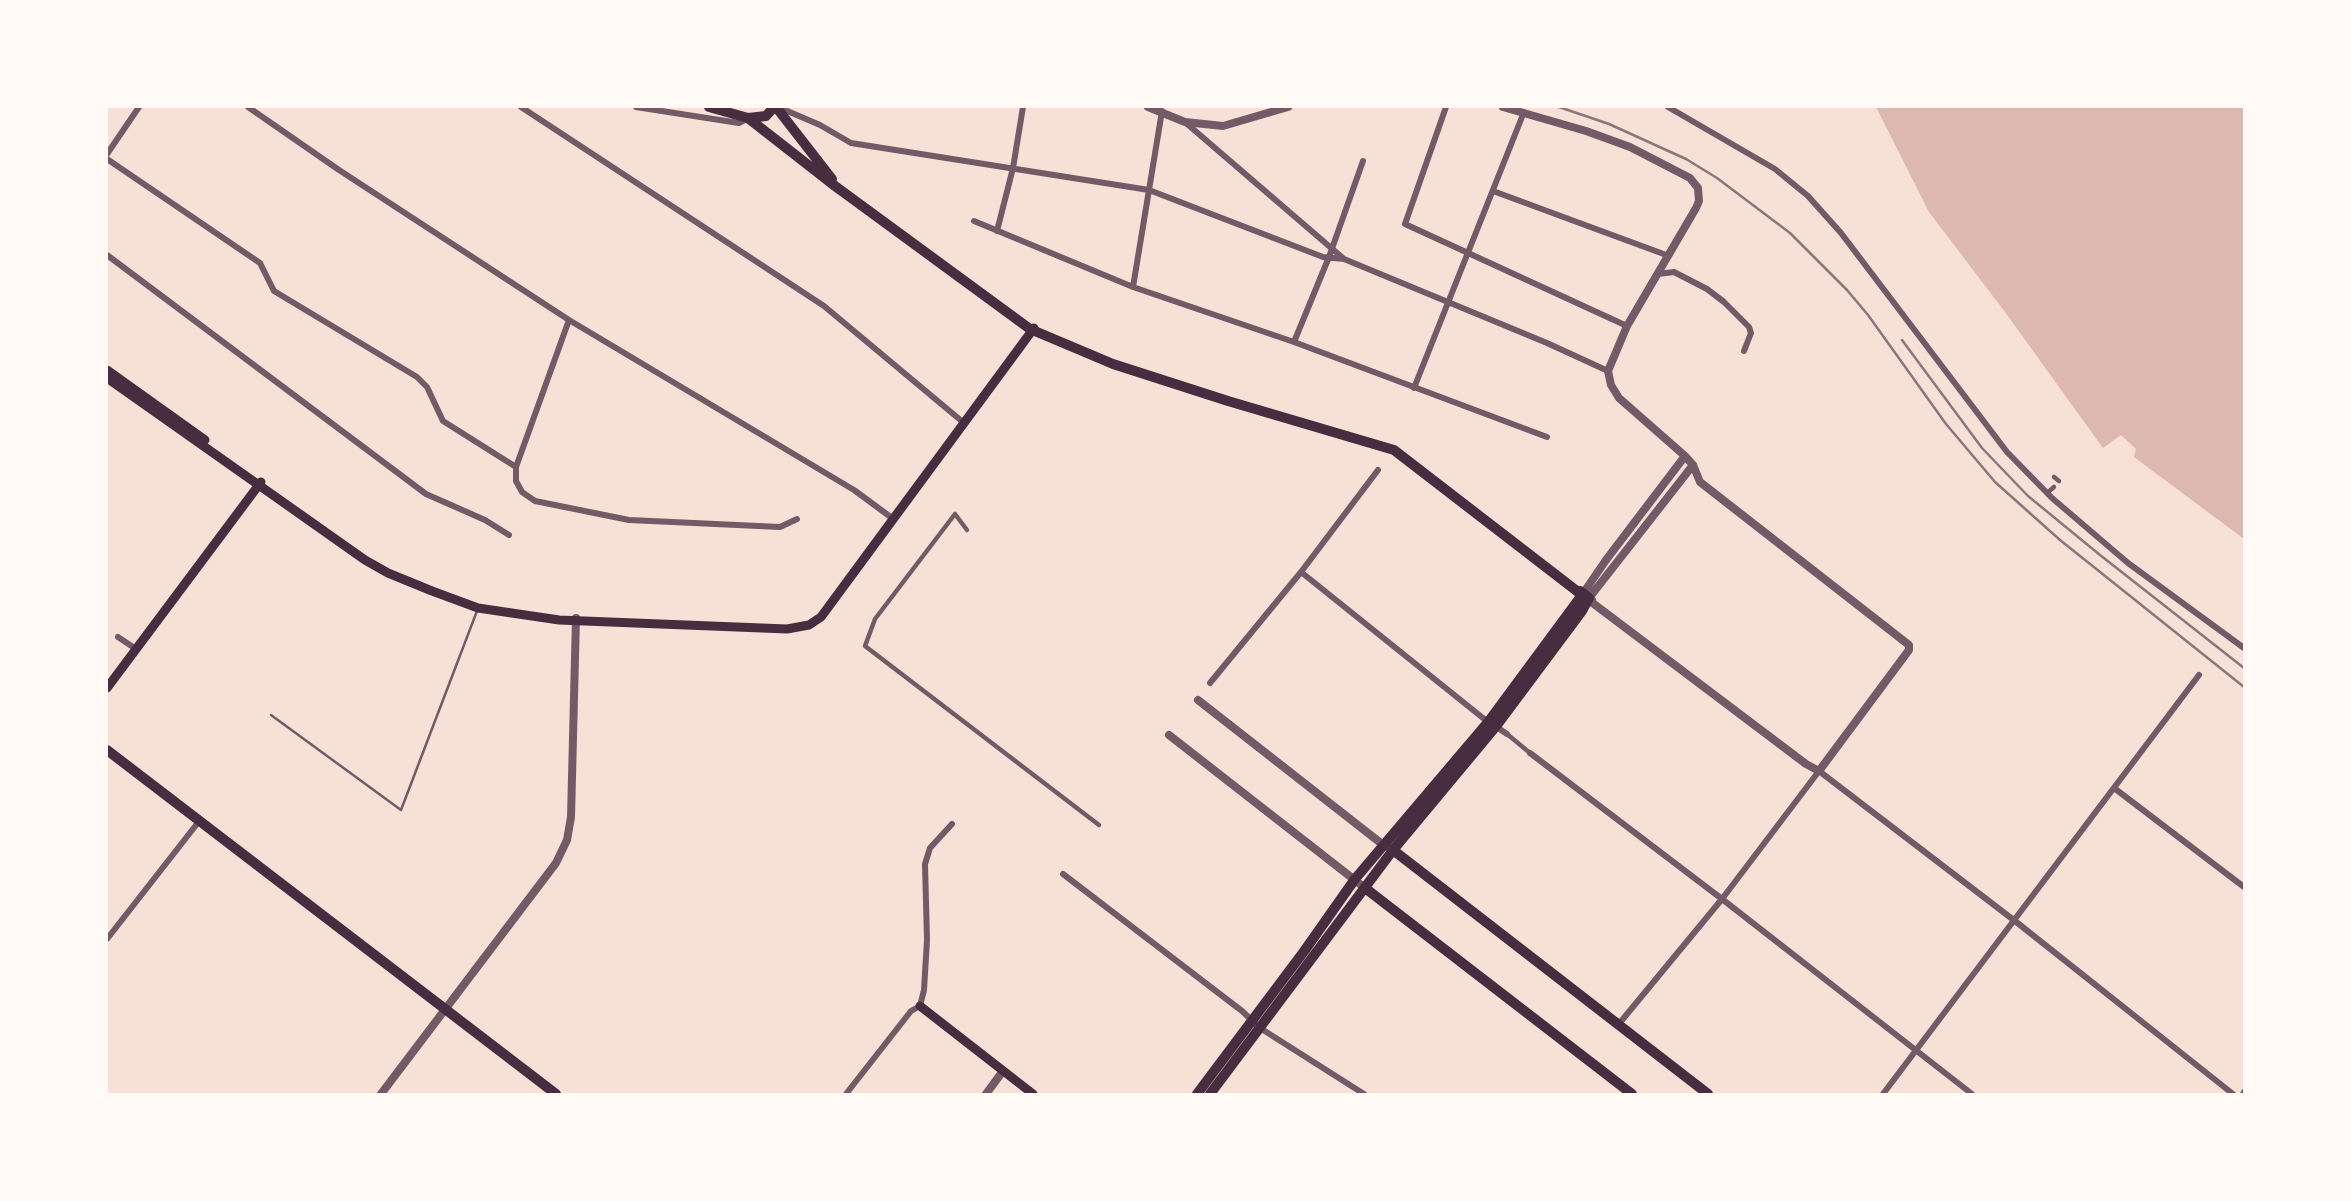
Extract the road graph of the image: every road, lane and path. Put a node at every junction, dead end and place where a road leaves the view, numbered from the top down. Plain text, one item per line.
1 (139, 107) edge
2 (248, 107) edge
3 (522, 107) edge
4 (636, 107) edge
5 (709, 107) edge
6 (776, 107) edge
7 (1023, 107) edge
8 (1148, 107) edge
9 (1288, 107) edge
10 (1446, 107) edge
11 (1503, 107) edge
12 (1668, 107) edge
13 (661, 109) edge
14 (1162, 111) junction
15 (1524, 111) junction
16 (748, 118) junction
17 (1185, 121) junction
18 (107, 157) edge
19 (1363, 161) dead end
20 (1013, 168) junction
21 (1149, 190) junction
22 (1493, 191) junction
23 (974, 221) dead end
24 (998, 232) junction
25 (1332, 247) junction
26 (1467, 252) junction
27 (107, 255) edge
28 (1669, 256) junction
29 (1329, 257) junction
30 (1344, 259) junction
31 (1658, 274) junction
32 (1133, 287) junction
33 (1447, 302) junction
34 (569, 320) junction
35 (1627, 326) junction
36 (1032, 328) junction
37 (1294, 342) junction
38 (1744, 351) dead end
39 (107, 370) edge
40 (1608, 371) junction
41 (107, 378) edge
42 (1414, 388) junction
43 (963, 423) junction
44 (1547, 437) dead end
45 (1685, 456) junction
46 (1693, 465) junction
47 (516, 467) junction
48 (1378, 470) dead end
49 (2054, 477) dead end
50 (2059, 481) dead end
51 (260, 484) junction
52 (2054, 486) dead end
53 (2048, 493) junction
54 (891, 517) junction
55 (797, 519) dead end
56 (967, 530) dead end
57 (509, 535) dead end
58 (1301, 572) junction
59 (1586, 597) junction
60 (479, 606) junction
61 (576, 620) junction
62 (118, 637) dead end
63 (2244, 648) edge
64 (136, 649) junction
65 (2199, 675) dead end
66 (1210, 683) dead end
67 (107, 688) edge
68 (1198, 700) dead end
69 (271, 715) dead end
70 (1493, 723) junction
71 (1507, 734) joint
72 (1169, 735) dead end
73 (107, 750) edge
74 (1530, 753) joint
75 (1820, 771) junction
76 (2114, 788) junction
77 (200, 820) junction
78 (952, 824) dead end
79 (1099, 825) dead end
80 (1382, 844) junction
81 (1393, 850) junction
82 (1063, 874) dead end
83 (1355, 879) junction
84 (2244, 887) edge
85 (1365, 888) junction
86 (1722, 899) junction
87 (2015, 922) junction
88 (107, 939) edge
89 (920, 1006) junction
90 (446, 1011) junction
91 (1251, 1021) junction
92 (1618, 1025) junction
93 (1260, 1028) junction
94 (1917, 1051) junction
95 (1003, 1071) junction
96 (1628, 1093) edge
97 (382, 1094) edge
98 (556, 1094) edge
99 (846, 1094) edge
100 (986, 1094) edge
101 (1033, 1094) edge
102 (1197, 1094) edge
103 (1210, 1094) edge
104 (1364, 1094) edge
105 (1708, 1094) edge
106 (1883, 1094) edge
107 (1972, 1094) edge
108 (2233, 1094) edge

1 - 18 street
2 - 34 street
3 - 43 street
4 - 13 street
5 - 16 main road
6 - 16 main road
6 - 20 street
6 - 36 main road
7 - 20 street
8 - 14 street
9 - 17 street
10 - 26 street
11 - 15 street
12 - 53 street
13 - 16 street
14 - 17 street
14 - 21 street
15 - 22 street
15 - 28 street
16 - 36 main road
17 - 25 street
18 - 47 street
19 - 25 street
20 - 21 street
20 - 24 street
21 - 29 street
21 - 32 street
22 - 26 street
22 - 28 street
23 - 24 street
24 - 32 street
25 - 29 street
25 - 30 street
26 - 33 street
26 - 35 street
27 - 57 street
28 - 31 street
29 - 30 street
29 - 37 street
30 - 33 street
31 - 35 street
31 - 38 street
32 - 37 street
33 - 40 street
33 - 42 street
34 - 47 street
34 - 54 street
35 - 40 street
36 - 43 main road
36 - 59 main road
37 - 42 street
39 - 51 main road
40 - 45 street
41 - 51 main road
42 - 44 street
43 - 54 main road
45 - 46 street
45 - 59 street
46 - 59 street
46 - 75 street
47 - 55 street
48 - 58 street
49 - 50 street
51 - 60 main road
51 - 64 main road
52 - 53 street
53 - 63 street
54 - 61 main road
54 - 61 main road
56 - 79 street
58 - 66 street
58 - 70 street
59 - 70 main road
59 - 75 street
60 - 61 main road
60 - 69 lane
61 - 90 street
62 - 64 street
64 - 67 main road
65 - 76 street
68 - 80 street
70 - 71 street
70 - 80 main road
70 - 81 main road
71 - 74 street
72 - 83 street
73 - 77 main road
74 - 86 street
75 - 86 street
75 - 87 street
76 - 84 street
76 - 87 street
77 - 88 street
77 - 90 main road
78 - 89 street
80 - 81 street
80 - 83 main road
81 - 85 main road
81 - 92 main road
82 - 91 street
83 - 85 street
83 - 91 main road
85 - 93 main road
85 - 96 main road
86 - 92 street
86 - 94 street
87 - 94 street
87 - 108 street
89 - 95 main road
89 - 99 street
90 - 97 street
90 - 98 main road
91 - 93 street
91 - 102 main road
92 - 105 main road
93 - 103 main road
93 - 104 street
94 - 106 street
94 - 107 street
95 - 100 street
95 - 101 main road

